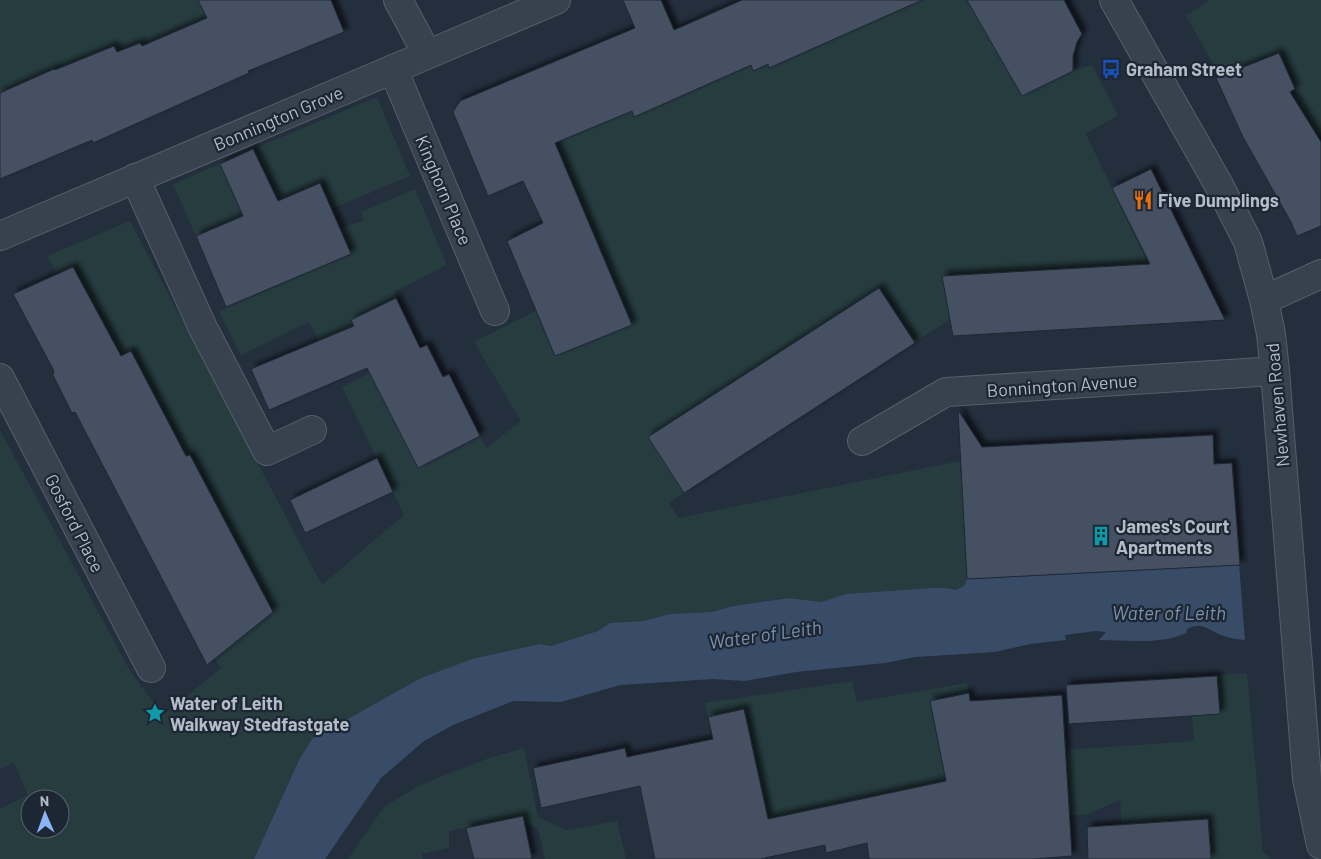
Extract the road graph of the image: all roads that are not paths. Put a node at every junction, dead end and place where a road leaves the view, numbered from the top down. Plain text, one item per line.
1 (398, 0) edge
2 (556, 0) edge
3 (1114, 0) edge
4 (427, 54) junction
5 (393, 69) junction
6 (135, 178) junction
7 (0, 236) edge
8 (1321, 274) edge
9 (1264, 300) junction
10 (495, 311) dead end
11 (1275, 371) junction
12 (0, 378) edge
13 (312, 430) dead end
14 (862, 441) dead end
15 (150, 668) dead end
16 (1321, 845) edge

1 - 4 street
2 - 4 street, Bonnington Grove
3 - 9 street, Newhaven Road
4 - 5 street, Bonnington Grove
5 - 6 street, Bonnington Grove
5 - 10 street, Kinghorn Place
6 - 7 street, Bonnington Grove
6 - 13 street
8 - 9 street
9 - 11 street, Newhaven Road
11 - 14 street, Bonnington Avenue
11 - 16 street, Newhaven Road
12 - 15 street, Gosford Place

